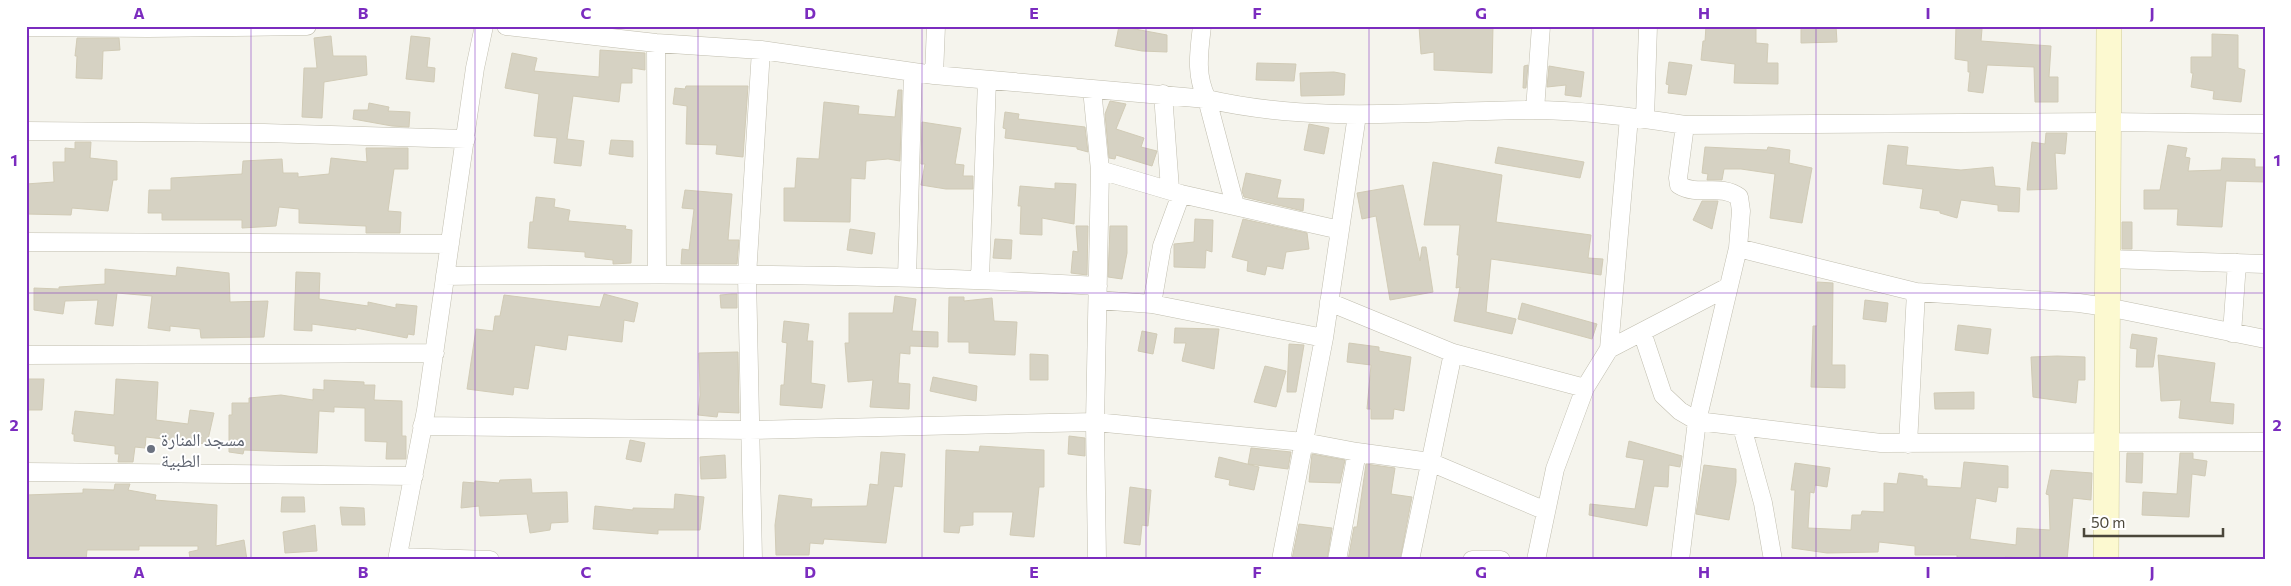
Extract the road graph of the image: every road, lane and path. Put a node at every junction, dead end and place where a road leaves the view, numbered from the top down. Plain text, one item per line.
1 (308, 26) edge
2 (484, 26) edge
3 (506, 26) edge
4 (936, 26) edge
5 (1202, 26) edge
6 (1541, 26) edge
7 (1648, 26) edge
8 (2109, 26) edge
9 (26, 27) edge
10 (656, 43) junction
11 (761, 50) junction
12 (913, 72) junction
13 (934, 75) junction
14 (987, 80) junction
15 (1092, 89) junction
16 (1163, 94) junction
17 (1207, 99) junction
18 (1535, 110) junction
19 (1357, 116) junction
20 (1637, 117) junction
21 (2108, 122) junction
22 (2265, 124) edge
23 (1685, 125) junction
24 (26, 131) edge
25 (466, 139) junction
26 (1100, 170) junction
27 (1176, 192) junction
28 (1235, 205) junction
29 (1340, 230) junction
30 (26, 242) edge
31 (450, 244) junction
32 (1738, 248) junction
33 (2108, 259) junction
34 (2236, 263) junction
35 (2265, 264) edge
36 (656, 274) junction
37 (445, 276) junction
38 (747, 276) junction
39 (907, 277) junction
40 (980, 279) junction
41 (1728, 287) junction
42 (1916, 292) junction
43 (1098, 293) junction
44 (1329, 302) junction
45 (1152, 304) junction
46 (2108, 307) junction
47 (1642, 332) junction
48 (2232, 333) junction
49 (1324, 338) junction
50 (2265, 339) edge
51 (1608, 349) junction
52 (1453, 353) junction
53 (434, 354) junction
54 (26, 355) edge
55 (1585, 388) junction
56 (1697, 421) junction
57 (1095, 422) junction
58 (422, 426) junction
59 (1742, 427) junction
60 (749, 430) junction
61 (2107, 441) junction
62 (1304, 442) junction
63 (2265, 442) edge
64 (1908, 444) junction
65 (1357, 452) junction
66 (1430, 462) junction
67 (26, 472) edge
68 (414, 476) junction
69 (1546, 510) junction
70 (397, 558) edge
71 (490, 560) edge
72 (753, 560) edge
73 (1098, 560) edge
74 (1282, 560) edge
75 (1338, 560) edge
76 (1410, 560) edge
77 (1472, 560) edge
78 (1501, 560) edge
79 (1536, 560) edge
80 (1680, 560) edge
81 (1773, 560) edge
82 (2106, 560) edge

1 - 9 street
2 - 25 street
3 - 10 street
4 - 13 street
5 - 17 street
6 - 18 street
7 - 20 street
8 - 21 street
10 - 11 street
10 - 36 street
11 - 12 street
11 - 38 street
12 - 13 street
12 - 39 street
13 - 14 street
14 - 15 street
14 - 40 street
15 - 16 street
15 - 26 street
16 - 17 street
16 - 27 street
17 - 19 street
17 - 28 street
18 - 19 street
18 - 20 street
19 - 29 street
20 - 23 street
20 - 51 street
21 - 22 street
21 - 23 street
21 - 33 street
23 - 32 street
24 - 25 street
25 - 31 street
26 - 27 street
26 - 43 street
27 - 28 street
27 - 45 street
28 - 29 street
29 - 44 street
30 - 31 street
31 - 37 street
32 - 41 street
32 - 42 street
33 - 34 street
33 - 46 street
34 - 35 street
34 - 48 street
36 - 37 street
36 - 38 street
37 - 53 street
38 - 39 street
38 - 60 street
39 - 40 street
40 - 43 street
41 - 47 street
41 - 56 street
42 - 46 street
42 - 64 street
43 - 45 street
43 - 57 street
44 - 49 street
44 - 52 street
45 - 49 street
46 - 48 street
46 - 61 street
47 - 51 street
47 - 56 street
48 - 50 street
49 - 62 street
51 - 55 street
52 - 55 street
52 - 66 street
53 - 54 street
53 - 58 street
55 - 69 street
56 - 59 street
56 - 80 street
57 - 60 street
57 - 62 street
57 - 73 street
58 - 60 street
58 - 68 street
59 - 64 street
59 - 81 street
60 - 72 street
61 - 63 street
61 - 64 street
61 - 82 street
62 - 65 street
62 - 74 street
65 - 66 street
65 - 75 street
66 - 69 street
66 - 76 street
67 - 68 street
68 - 70 street
69 - 79 street
70 - 71 street
77 - 78 street

